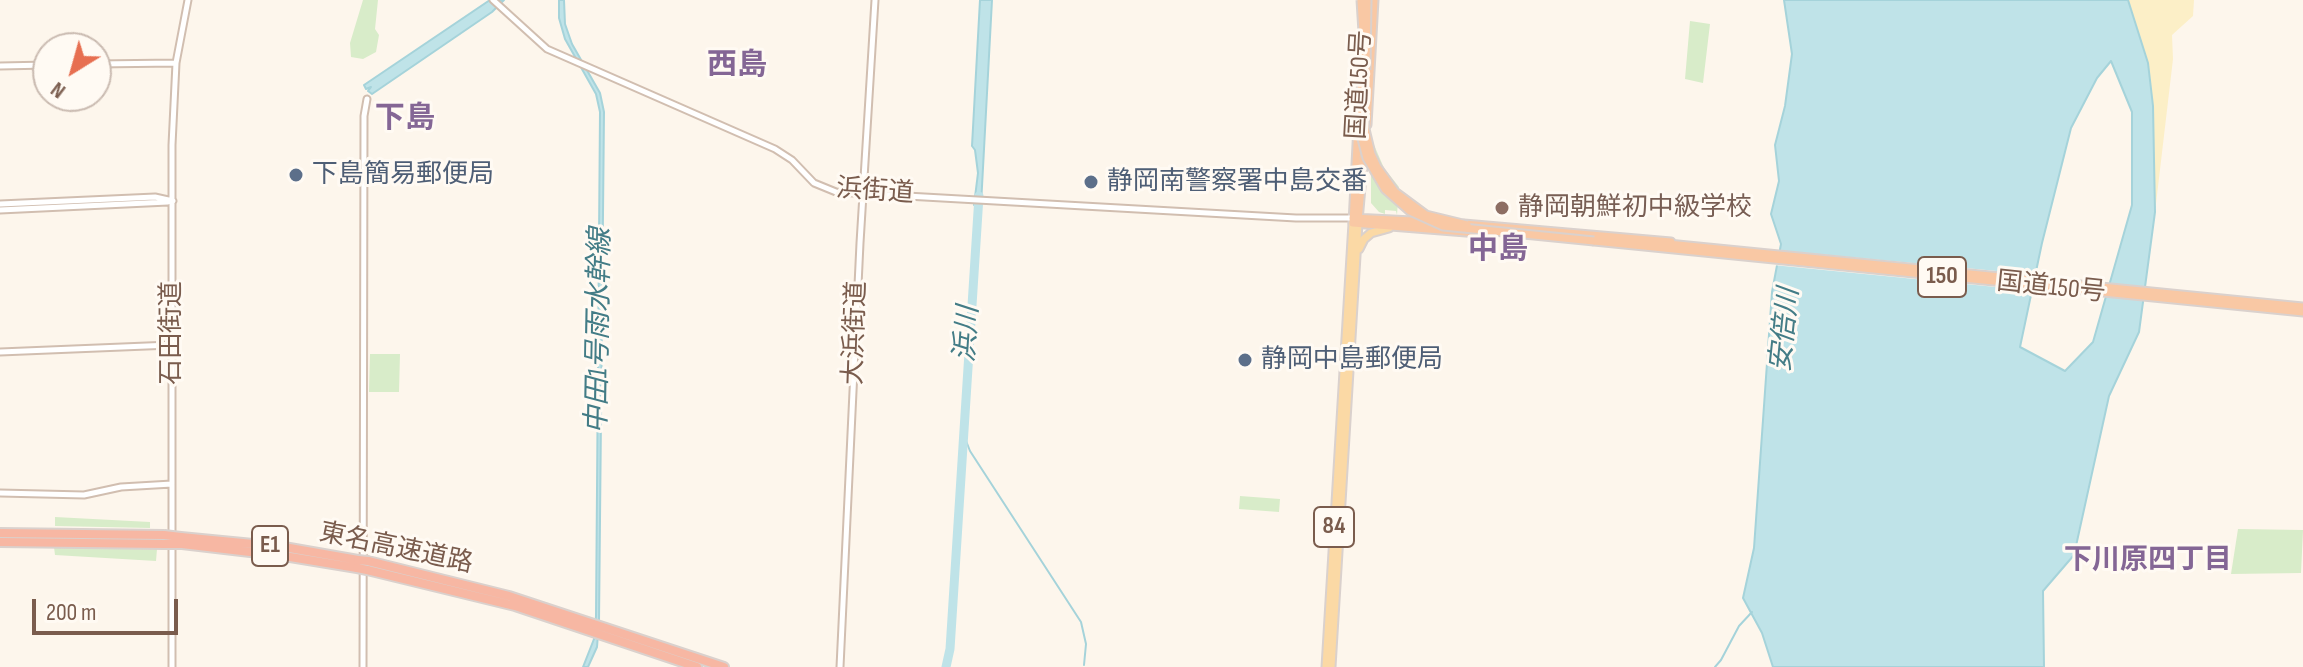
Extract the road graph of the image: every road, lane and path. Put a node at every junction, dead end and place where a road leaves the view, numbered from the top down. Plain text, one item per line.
1 (188, 0) edge
2 (493, 0) edge
3 (875, 0) edge
4 (1365, 0) edge
5 (1374, 0) edge
6 (176, 63) junction
7 (112, 64) edge
8 (32, 65) edge
9 (0, 66) edge
10 (367, 99) dead end
11 (1362, 177) junction
12 (863, 193) junction
13 (173, 201) junction
14 (0, 204) edge
15 (0, 210) edge
16 (1384, 219) junction
17 (1356, 220) junction
18 (1431, 229) junction
19 (1704, 250) junction
20 (1357, 258) junction
21 (2303, 309) edge
22 (171, 345) junction
23 (0, 352) edge
24 (172, 484) junction
25 (0, 493) edge
26 (0, 533) edge
27 (164, 540) junction
28 (0, 542) edge
29 (670, 653) junction
30 (172, 667) edge
31 (363, 667) edge
32 (697, 667) edge
33 (724, 667) edge
34 (840, 667) edge
35 (1328, 667) edge

1 - 6 street, 石田街道
2 - 12 street, 浜街道
3 - 12 street, 大浜街道
4 - 17 highway, 国道150号 / 150
4 - 19 highway, 国道150号 / 150, bridge
5 - 11 highway, 国道150号
6 - 7 street
6 - 13 street, 石田街道
8 - 9 street
10 - 31 street
11 - 16 highway, 国道150号
11 - 17 highway, 国道150号
12 - 17 street, 浜街道
12 - 34 street, 大浜街道
13 - 14 street
13 - 15 street
13 - 22 street, 石田街道
16 - 17 highway, 国道150号 / 150
16 - 19 highway, 国道150号 / 150
17 - 18 highway, 国道150号 / 150
17 - 20 main road, 84
17 - 35 main road, 84
18 - 19 highway, 国道150号 / 150
18 - 20 main road
19 - 21 highway, 国道150号 / 150
20 - 35 main road, 84
22 - 23 street
22 - 24 street, 石田街道
24 - 25 street
24 - 30 street, 石田街道
26 - 27 highway, 東名高速道路 / E1
27 - 28 highway, 東名高速道路 / E1
27 - 29 highway, 東名高速道路 / E1, bridge
29 - 32 highway, 東名高速道路 / E1
29 - 33 highway, 東名高速道路 / E1

